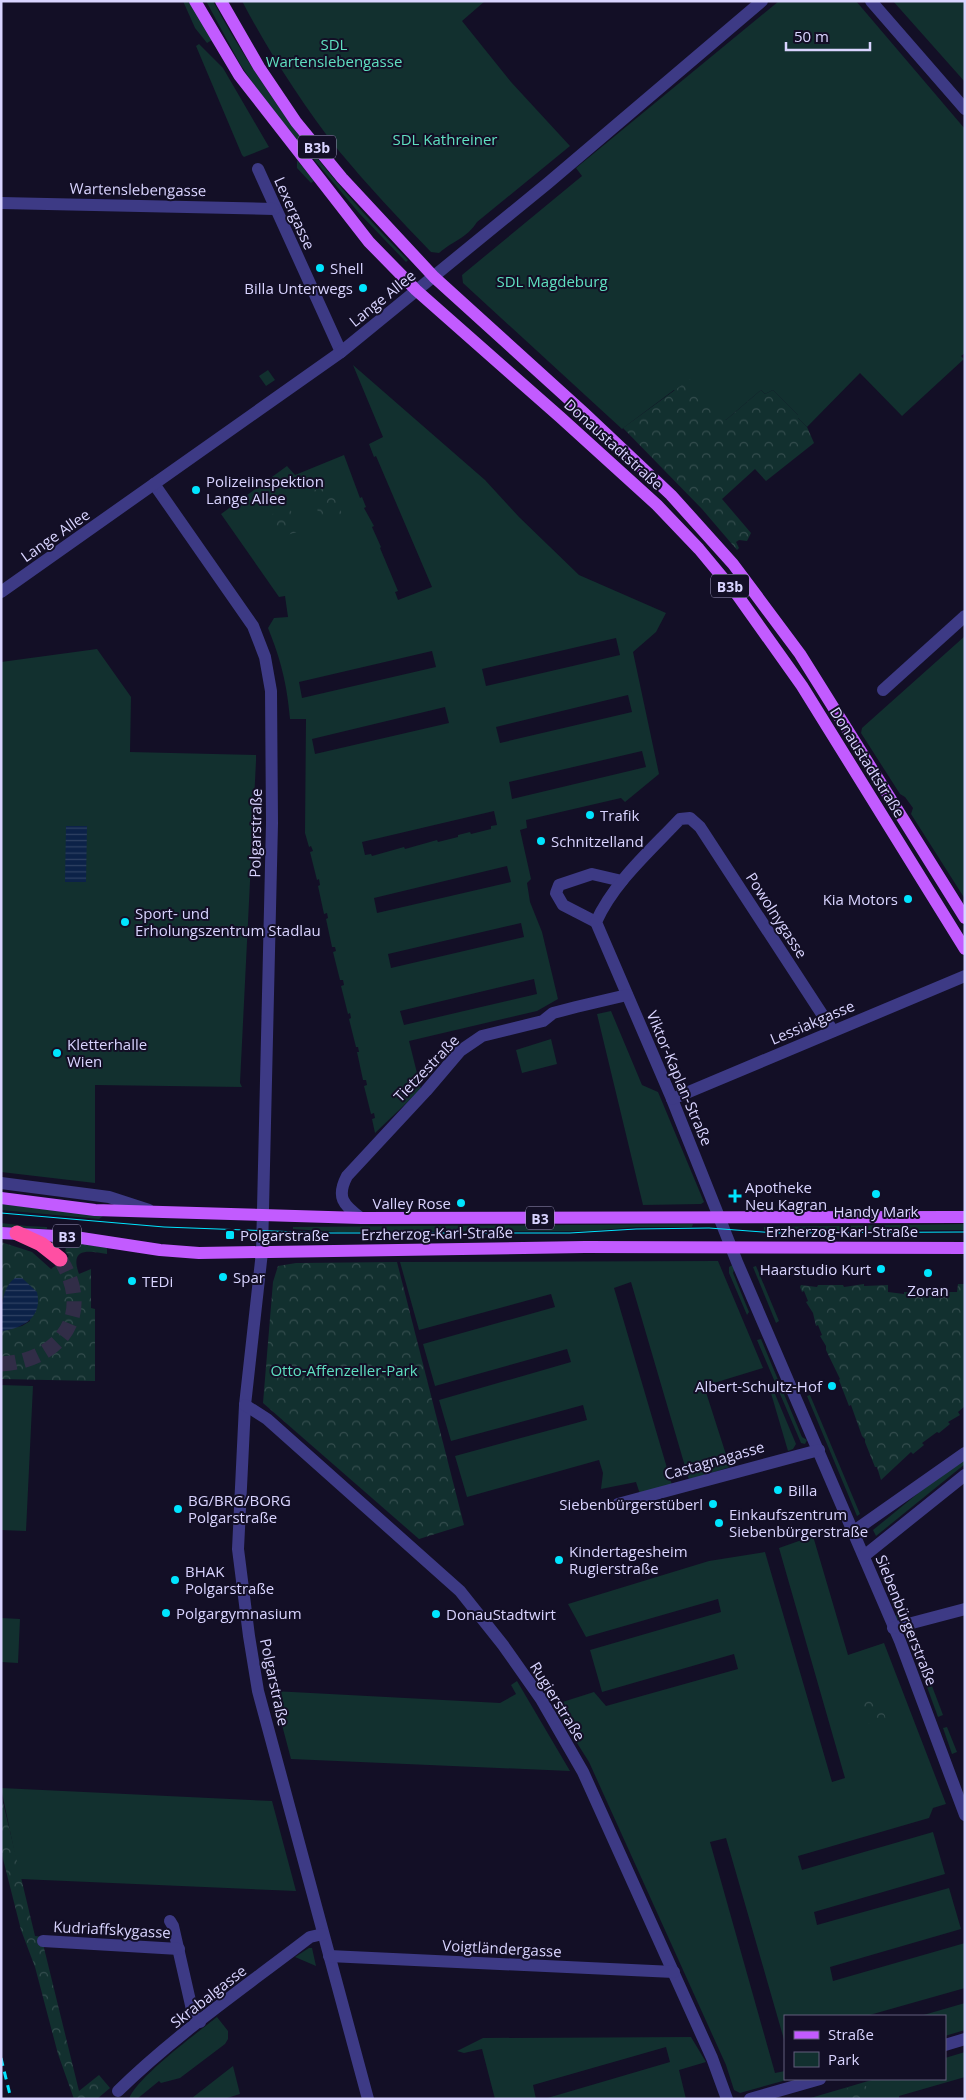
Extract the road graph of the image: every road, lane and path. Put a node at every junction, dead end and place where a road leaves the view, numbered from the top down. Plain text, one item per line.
1 (195, 1) edge
2 (221, 1) edge
3 (762, 1) edge
4 (871, 1) edge
5 (965, 109) edge
6 (258, 169) dead end
7 (1, 202) edge
8 (274, 209) junction
9 (434, 277) junction
10 (416, 290) junction
11 (341, 352) junction
12 (154, 484) junction
13 (1, 592) edge
14 (965, 616) edge
15 (883, 690) dead end
16 (622, 881) junction
17 (965, 918) edge
18 (596, 922) junction
19 (965, 949) edge
20 (965, 976) edge
21 (627, 995) junction
22 (833, 1031) junction
23 (672, 1099) junction
24 (1, 1183) edge
25 (1, 1198) edge
26 (158, 1213) junction
27 (262, 1216) junction
28 (720, 1217) junction
29 (965, 1217) edge
30 (361, 1218) junction
31 (1, 1232) edge
32 (17, 1233) junction
33 (731, 1247) junction
34 (965, 1248) edge
35 (262, 1252) junction
36 (60, 1259) tunnel mouth
37 (245, 1405) junction
38 (819, 1450) junction
39 (965, 1453) edge
40 (965, 1475) edge
41 (618, 1504) dead end
42 (854, 1531) junction
43 (864, 1556) junction
44 (965, 1609) edge
45 (893, 1628) junction
46 (965, 1815) edge
47 (170, 1921) dead end
48 (323, 1934) junction
49 (43, 1941) dead end
50 (179, 1949) junction
51 (329, 1956) junction
52 (674, 1972) junction
53 (200, 2022) junction
54 (965, 2039) edge
55 (946, 2045) edge
56 (816, 2080) edge
57 (118, 2091) dead end
58 (368, 2099) edge
59 (727, 2099) edge
60 (750, 2099) edge

1 - 10 main road, Donaustadtstraße / B3b
2 - 9 main road, Donaustadtstraße / B3b
3 - 9 street, Lange Allee
4 - 5 street
6 - 8 street, Lexergasse
7 - 8 street, Wartenslebengasse
8 - 11 street, Lexergasse
9 - 10 street, Lange Allee
9 - 17 main road, Donaustadtstraße / B3b
10 - 11 street, Lange Allee
10 - 19 main road, Donaustadtstraße / B3b
11 - 12 street, Lange Allee
12 - 13 street, Lange Allee
12 - 27 street, Polgarstraße
14 - 15 street
16 - 18 street
16 - 18 street
16 - 22 street, Powolnygasse
18 - 21 street, Viktor-Kaplan-Straße
20 - 22 street, Lessiakgasse
21 - 23 street, Viktor-Kaplan-Straße
21 - 30 street, Tietzestraße
22 - 23 street, Lessiakgasse
23 - 28 street, Viktor-Kaplan-Straße
24 - 26 street, Erzherzog-Karl-Straße
25 - 26 main road, Erzherzog-Karl-Straße / B3
26 - 27 main road, Erzherzog-Karl-Straße / B3
27 - 30 main road, Erzherzog-Karl-Straße / B3
27 - 35 street, Polgarstraße
28 - 29 main road, Erzherzog-Karl-Straße / B3
28 - 30 main road, Erzherzog-Karl-Straße / B3
28 - 33 street, Viktor-Kaplan-Straße
31 - 32 main road, Erzherzog-Karl-Straße / B3
32 - 35 main road, Erzherzog-Karl-Straße / B3
32 - 36 highway
33 - 34 main road, Erzherzog-Karl-Straße / B3
33 - 35 main road, Erzherzog-Karl-Straße / B3
33 - 38 street, Siebenbürgerstraße
35 - 37 street, Polgarstraße
37 - 48 street, Polgarstraße
37 - 52 street, Rugierstraße
38 - 41 street, Castagnagasse
38 - 42 street, Siebenbürgerstraße
39 - 42 street
40 - 43 street
42 - 43 street, Siebenbürgerstraße
43 - 45 street, Siebenbürgerstraße
44 - 45 street
45 - 46 street, Siebenbürgerstraße
47 - 50 street
48 - 51 street, Polgarstraße
48 - 53 street, Skrabalgasse
49 - 50 street, Kudriaffskygasse
50 - 53 street
51 - 52 street, Voigtländergasse
51 - 58 street, Polgarstraße
52 - 59 street, Rugierstraße
53 - 57 street, Skrabalgasse
54 - 55 street
56 - 60 street

